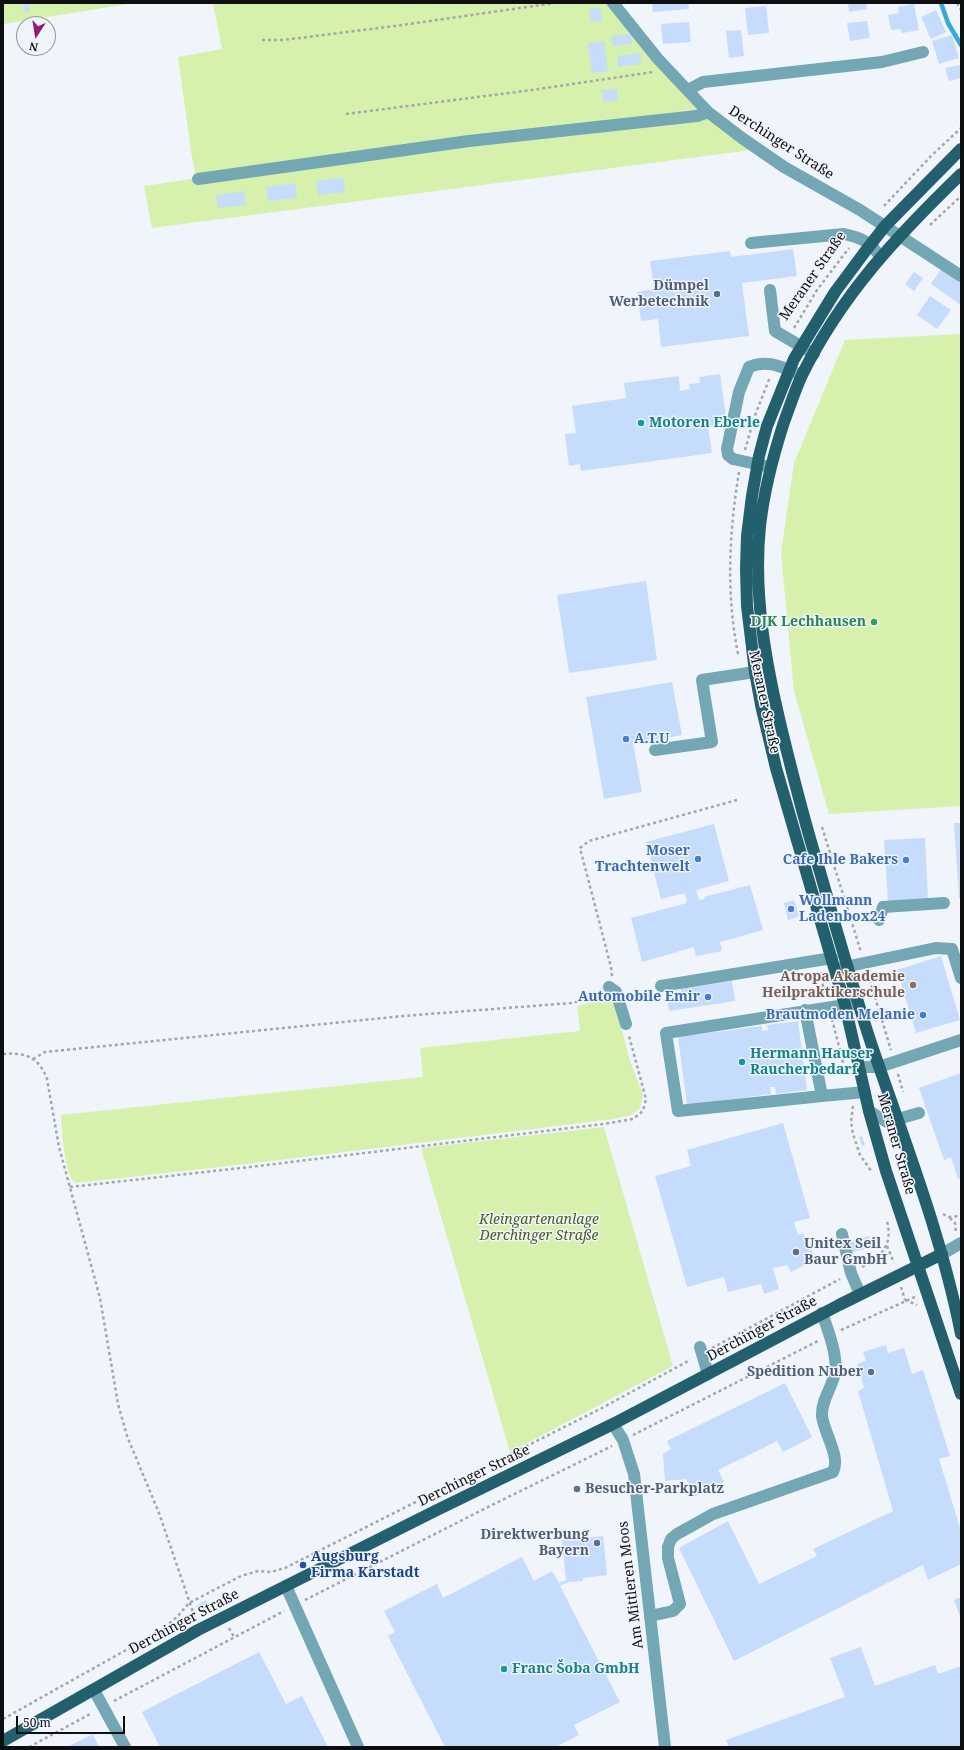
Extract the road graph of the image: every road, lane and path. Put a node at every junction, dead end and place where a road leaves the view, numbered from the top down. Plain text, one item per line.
1 (555, 3) edge
2 (613, 3) edge
3 (957, 3) edge
4 (961, 10) edge
5 (262, 40) dead end
6 (924, 52) dead end
7 (664, 66) junction
8 (688, 90) junction
9 (708, 112) junction
10 (346, 114) dead end
11 (961, 128) edge
12 (961, 149) edge
13 (961, 174) edge
14 (198, 178) dead end
15 (961, 196) edge
16 (873, 218) junction
17 (885, 226) junction
18 (928, 228) dead end
19 (900, 236) junction
20 (858, 237) junction
21 (751, 243) dead end
22 (870, 244) junction
23 (880, 256) junction
24 (961, 276) edge
25 (770, 290) dead end
26 (788, 339) junction
27 (802, 347) junction
28 (814, 354) junction
29 (776, 364) junction
30 (790, 370) junction
31 (802, 376) junction
32 (742, 462) junction
33 (757, 464) junction
34 (770, 467) junction
35 (755, 672) junction
36 (742, 673) junction
37 (655, 750) dead end
38 (737, 800) dead end
39 (822, 827) dead end
40 (944, 903) dead end
41 (879, 920) dead end
42 (817, 960) junction
43 (864, 962) junction
44 (833, 963) junction
45 (847, 966) junction
46 (961, 978) edge
47 (661, 986) dead end
48 (609, 987) junction
49 (858, 1003) junction
50 (845, 1005) junction
51 (829, 1007) junction
52 (805, 1010) junction
53 (626, 1024) joint
54 (961, 1040) edge
55 (3, 1054) edge
56 (33, 1059) junction
57 (895, 1063) junction
58 (860, 1067) junction
59 (879, 1068) junction
60 (845, 1072) dead end
61 (865, 1092) junction
62 (904, 1093) dead end
63 (851, 1094) junction
64 (822, 1096) junction
65 (869, 1111) junction
66 (919, 1113) dead end
67 (897, 1120) junction
68 (874, 1176) dead end
69 (70, 1187) junction
70 (887, 1219) dead end
71 (842, 1234) dead end
72 (961, 1243) edge
73 (942, 1254) junction
74 (918, 1265) junction
75 (851, 1273) junction
76 (860, 1294) junction
77 (905, 1300) dead end
78 (822, 1313) junction
79 (961, 1334) edge
80 (829, 1335) junction
81 (701, 1350) junction
82 (708, 1374) junction
83 (961, 1394) edge
84 (613, 1424) junction
85 (623, 1440) junction
86 (286, 1586) junction
87 (190, 1603) junction
88 (295, 1605) junction
89 (650, 1616) junction
90 (230, 1628) dead end
91 (198, 1630) junction
92 (234, 1637) junction
93 (94, 1690) junction
94 (103, 1707) junction
95 (3, 1719) edge
96 (6, 1743) edge
97 (29, 1747) edge
98 (125, 1747) edge
99 (358, 1747) edge
100 (665, 1747) edge

1 - 5 path
2 - 7 street, Derchinger Straße
3 - 4 path
6 - 8 street
7 - 8 street, Derchinger Straße
7 - 10 path
8 - 9 street, Derchinger Straße
9 - 14 street
9 - 16 street, Derchinger Straße
11 - 16 path
12 - 17 main road, Meraner Straße
13 - 19 main road, Meraner Straße
15 - 18 path
16 - 17 street, Derchinger Straße
17 - 19 street, Derchinger Straße
17 - 22 main road, Meraner Straße
19 - 23 main road, Meraner Straße
19 - 24 street, Derchinger Straße
20 - 21 street
20 - 22 street
20 - 26 path, Meraner Straße
22 - 23 street
22 - 27 main road, Meraner Straße
23 - 28 main road, Meraner Straße
25 - 26 street
26 - 27 street
27 - 28 street
27 - 30 main road, Meraner Straße
28 - 31 main road, Meraner Straße
29 - 30 street
29 - 32 path, Meraner Straße
29 - 32 street
30 - 31 street
30 - 33 main road, Meraner Straße
31 - 34 main road, Meraner Straße
32 - 33 street
32 - 36 path, Meraner Straße
33 - 34 street
33 - 35 main road, Meraner Straße
34 - 45 main road, Meraner Straße
35 - 36 street
35 - 44 main road, Meraner Straße
36 - 37 street
38 - 48 path
39 - 43 path, Meraner Straße
40 - 41 street
42 - 44 street
42 - 47 street
42 - 51 path
43 - 45 street
43 - 46 street
43 - 57 path, Meraner Straße
44 - 45 street
44 - 50 main road, Meraner Straße
45 - 49 main road, Meraner Straße
48 - 53 street
48 - 56 path
49 - 50 street
49 - 59 main road, Meraner Straße
50 - 51 street
50 - 58 main road, Meraner Straße
51 - 52 street
51 - 60 path
52 - 64 street
52 - 64 street
53 - 69 path
54 - 57 street
55 - 56 path
56 - 69 path
57 - 59 street
57 - 62 path, Meraner Straße
58 - 59 street
58 - 61 main road, Meraner Straße
59 - 67 main road, Meraner Straße
61 - 63 street
61 - 65 main road, Meraner Straße
63 - 64 street
63 - 68 path
65 - 67 street
65 - 74 main road, Meraner Straße
66 - 67 street
67 - 73 main road, Meraner Straße
69 - 87 path
70 - 75 path, Derchinger Straße
71 - 75 street
72 - 73 street, Derchinger Straße
73 - 74 main road, Derchinger Straße
73 - 79 main road, Meraner Straße
74 - 76 main road, Derchinger Straße
74 - 83 main road, Meraner Straße
75 - 76 street
75 - 81 path, Derchinger Straße
76 - 78 main road, Derchinger Straße
77 - 80 path
78 - 80 street
78 - 82 main road, Derchinger Straße
80 - 85 path
80 - 89 street
81 - 82 street
81 - 87 path, Derchinger Straße
82 - 84 main road, Derchinger Straße
84 - 85 street, Am Mittleren Moos
84 - 86 main road, Derchinger Straße
85 - 88 path
85 - 89 street, Am Mittleren Moos
86 - 88 street
86 - 91 main road, Derchinger Straße
87 - 91 path
87 - 95 path, Derchinger Straße
88 - 92 path
88 - 99 street
89 - 100 street, Am Mittleren Moos
90 - 92 path
91 - 93 main road, Derchinger Straße
92 - 94 path
93 - 94 street
93 - 96 main road, Derchinger Straße
94 - 97 path
94 - 98 street

